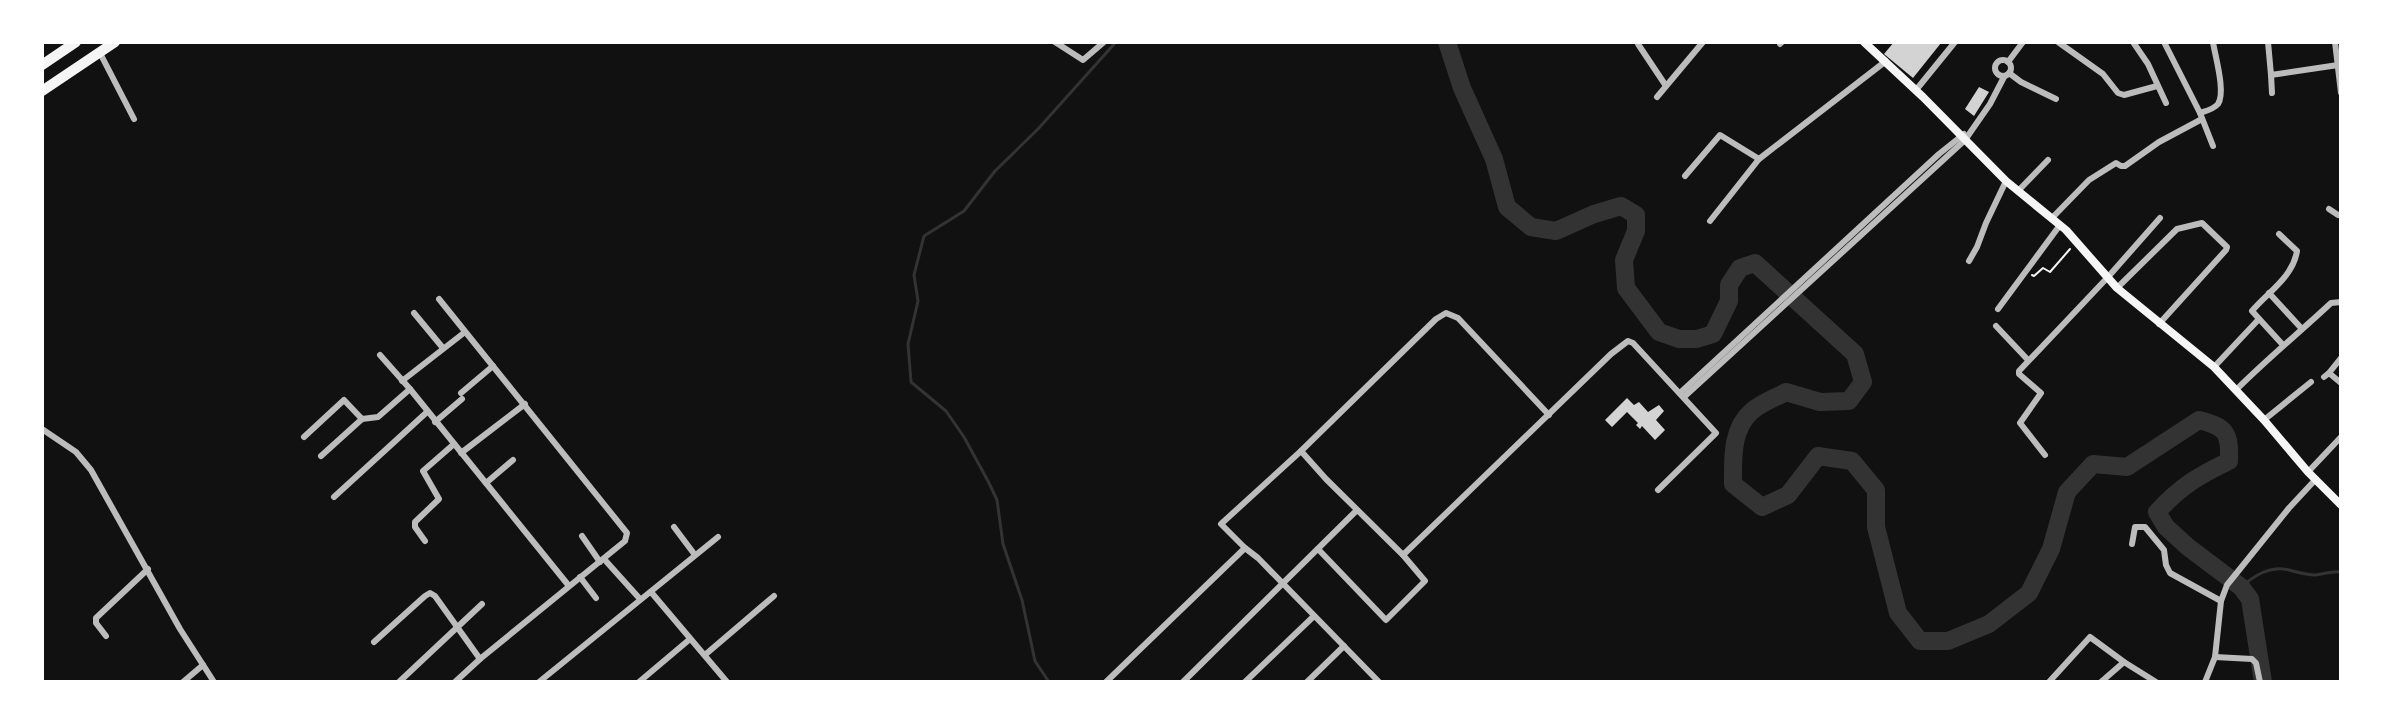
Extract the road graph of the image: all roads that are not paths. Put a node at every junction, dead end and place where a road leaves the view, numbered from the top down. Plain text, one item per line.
1 (76, 42) edge
2 (115, 42) edge
3 (1055, 42) edge
4 (1104, 42) edge
5 (1640, 42) edge
6 (1703, 42) edge
7 (1864, 42) edge
8 (1955, 42) edge
9 (2023, 42) edge
10 (2058, 42) edge
11 (2133, 42) edge
12 (2164, 42) edge
13 (2213, 42) edge
14 (2268, 42) edge
15 (2335, 42) edge
16 (100, 53) junction
17 (1886, 61) junction
18 (2008, 62) junction
19 (42, 65) edge
20 (2338, 65) junction
21 (2007, 75) junction
22 (2271, 75) junction
23 (1666, 86) junction
24 (2157, 86) junction
25 (1916, 90) junction
26 (42, 91) edge
27 (2272, 93) dead end
28 (2341, 93) edge
29 (1657, 97) dead end
30 (2056, 99) dead end
31 (2166, 103) dead end
32 (2201, 116) junction
33 (134, 119) dead end
34 (1963, 138) junction
35 (2213, 146) dead end
36 (1759, 159) junction
37 (2048, 160) dead end
38 (1685, 176) dead end
39 (2006, 181) junction
40 (2018, 191) junction
41 (2329, 209) dead end
42 (2340, 215) edge
43 (2052, 218) junction
44 (2160, 218) dead end
45 (1710, 221) dead end
46 (2060, 225) junction
47 (2279, 234) dead end
48 (1969, 261) dead end
49 (2108, 277) junction
50 (2117, 288) junction
51 (2269, 293) junction
52 (439, 299) dead end
53 (2341, 302) edge
54 (1998, 309) dead end
55 (414, 313) dead end
56 (2258, 320) junction
57 (2159, 324) junction
58 (1996, 326) dead end
59 (2302, 329) junction
60 (465, 332) junction
61 (2283, 345) junction
62 (443, 348) junction
63 (380, 355) dead end
64 (2341, 358) edge
65 (2028, 360) junction
66 (493, 366) junction
67 (2214, 367) junction
68 (402, 381) junction
69 (2311, 382) dead end
70 (2341, 383) edge
71 (410, 389) junction
72 (2237, 389) junction
73 (1682, 395) junction
74 (525, 404) junction
75 (427, 412) junction
76 (1549, 415) junction
77 (362, 419) junction
78 (2264, 420) junction
79 (435, 422) junction
80 (42, 429) edge
81 (304, 437) dead end
82 (2341, 437) edge
83 (454, 444) junction
84 (1301, 451) junction
85 (461, 453) junction
86 (2045, 455) dead end
87 (321, 456) dead end
88 (513, 460) dead end
89 (2312, 475) junction
90 (486, 483) junction
91 (1658, 490) dead end
92 (334, 497) dead end
93 (2341, 505) edge
94 (1357, 510) junction
95 (674, 527) dead end
96 (582, 536) dead end
97 (718, 537) dead end
98 (425, 541) dead end
99 (2132, 544) dead end
100 (1245, 548) junction
101 (1318, 549) junction
102 (695, 555) junction
103 (1403, 555) junction
104 (602, 560) junction
105 (148, 569) junction
106 (580, 577) junction
107 (1282, 583) junction
108 (569, 586) junction
109 (651, 592) junction
110 (774, 596) dead end
111 (596, 598) dead end
112 (640, 599) junction
113 (2221, 601) junction
114 (482, 604) dead end
115 (1314, 616) junction
116 (458, 625) junction
117 (106, 636) dead end
118 (690, 639) junction
119 (374, 642) dead end
120 (1344, 646) junction
121 (706, 654) junction
122 (2215, 657) junction
123 (480, 659) junction
124 (2124, 662) junction
125 (203, 665) junction
126 (1376, 679) edge
127 (183, 682) edge
128 (214, 682) edge
129 (399, 682) edge
130 (455, 682) edge
131 (539, 682) edge
132 (639, 682) edge
133 (727, 682) edge
134 (1106, 682) edge
135 (1183, 682) edge
136 (1245, 682) edge
137 (1307, 682) edge
138 (1368, 682) edge
139 (2049, 682) edge
140 (2101, 682) edge
141 (2156, 682) edge
142 (2205, 682) edge
143 (2260, 682) edge

1 - 19 highway
2 - 16 highway
3 - 4 street
5 - 23 street
6 - 23 street
7 - 17 main road
8 - 25 street
9 - 18 street
10 - 24 street
11 - 24 street
12 - 32 street
13 - 32 street
14 - 22 street
15 - 20 street
16 - 26 highway
16 - 33 street
17 - 25 main road
17 - 36 street
18 - 21 street
18 - 21 street
20 - 22 street
20 - 28 street
21 - 30 street
21 - 34 street
22 - 27 street
23 - 29 street
24 - 31 street
25 - 34 main road
32 - 35 street
32 - 43 street
34 - 39 main road
34 - 73 street
36 - 38 street
36 - 45 street
37 - 40 street
39 - 40 main road
39 - 48 street
40 - 43 main road
41 - 42 street
43 - 46 main road
44 - 49 street
46 - 49 main road
46 - 54 street
47 - 51 street
49 - 50 main road
49 - 65 street
50 - 57 main road
50 - 57 street
51 - 56 street
51 - 59 street
52 - 60 street
53 - 59 street
55 - 62 street
56 - 61 street
56 - 67 street
57 - 67 main road
58 - 65 street
59 - 61 street
60 - 62 street
60 - 66 street
61 - 72 street
62 - 68 street
63 - 68 street
64 - 70 street
65 - 86 street
66 - 74 street
66 - 79 street
67 - 72 main road
68 - 71 street
69 - 78 street
71 - 75 street
71 - 77 street
72 - 78 main road
73 - 76 street
73 - 91 street
74 - 85 street
74 - 104 street
75 - 79 street
75 - 92 street
76 - 84 street
76 - 103 street
77 - 81 street
77 - 87 street
78 - 89 main road
79 - 83 street
80 - 105 street
82 - 89 street
83 - 85 street
83 - 98 street
84 - 94 street
84 - 100 street
85 - 90 street
88 - 90 street
89 - 93 main road
89 - 113 street
90 - 108 street
94 - 101 street
94 - 103 street
95 - 102 street
96 - 104 street
97 - 102 street
99 - 113 street
100 - 107 street
100 - 134 street
101 - 103 street
101 - 107 street
102 - 109 street
104 - 106 street
104 - 112 street
105 - 117 street
105 - 125 street
106 - 108 street
106 - 111 street
107 - 115 street
107 - 135 street
108 - 123 street
109 - 112 street
109 - 118 street
110 - 121 street
112 - 131 street
113 - 122 street
114 - 116 street
115 - 120 street
115 - 136 street
116 - 119 street
116 - 123 street
116 - 129 street
118 - 121 street
118 - 132 street
120 - 126 street
120 - 137 street
121 - 133 street
122 - 142 street
122 - 143 street
123 - 130 street
124 - 139 street
124 - 140 street
124 - 141 street
125 - 127 street
125 - 128 street
126 - 138 street

